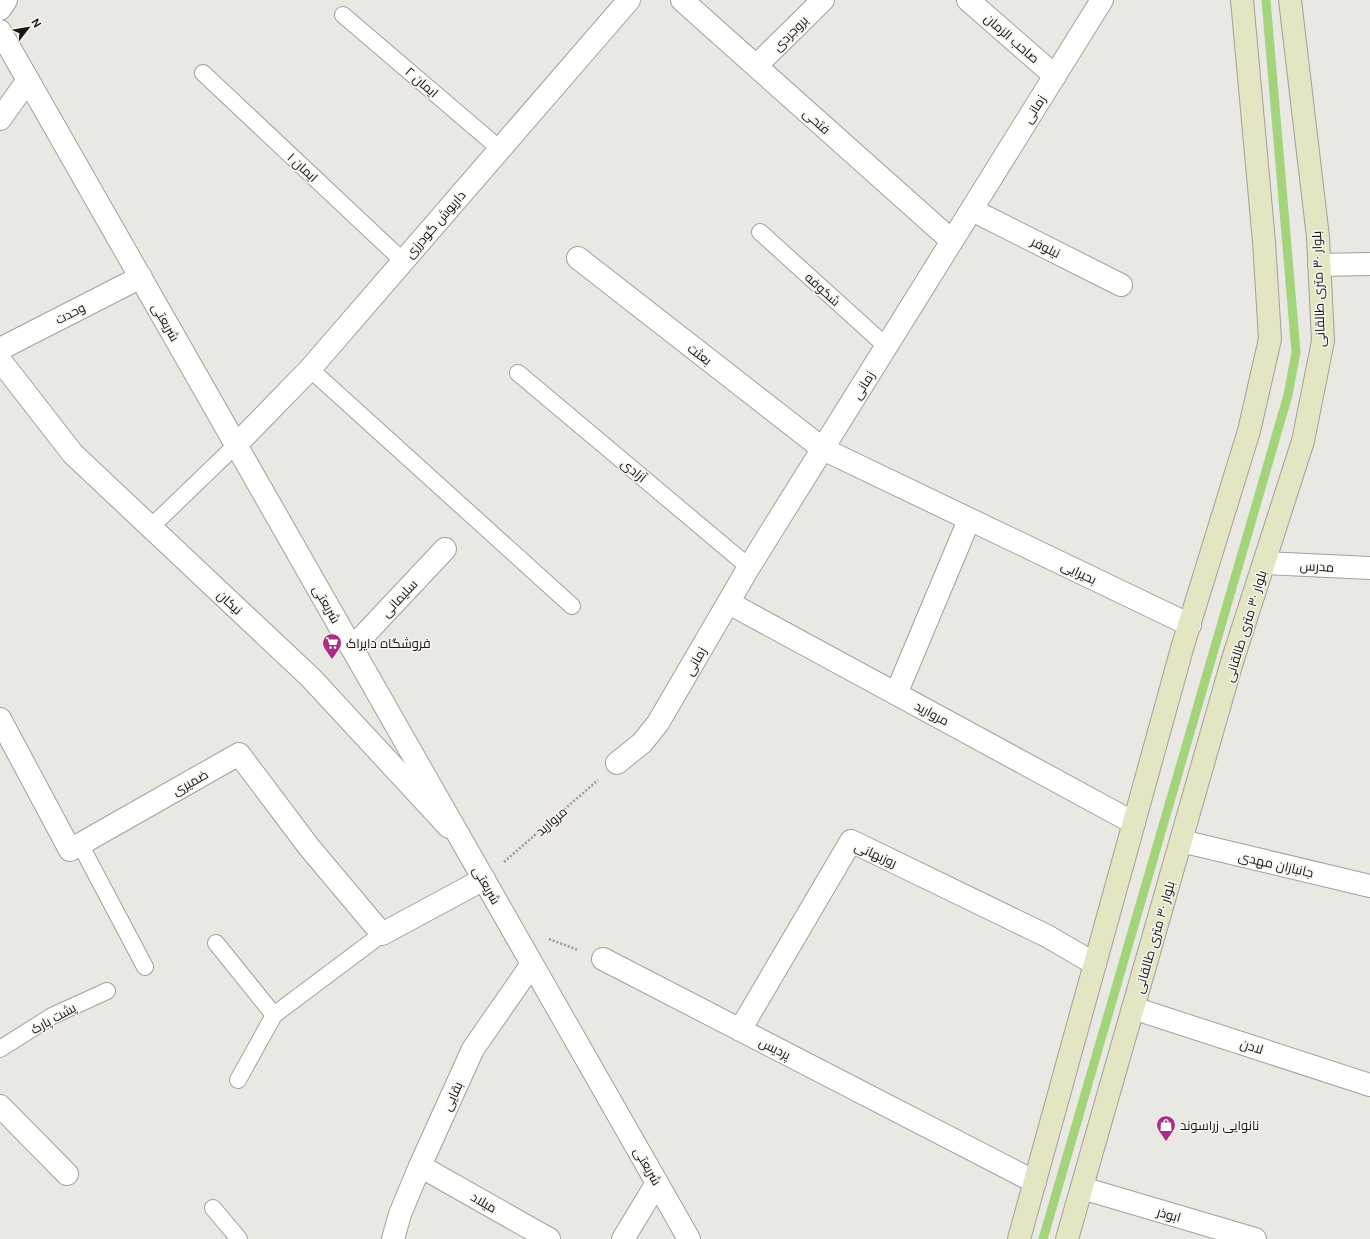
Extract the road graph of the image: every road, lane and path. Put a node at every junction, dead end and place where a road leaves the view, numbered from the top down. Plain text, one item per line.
1 (6, 0) edge
2 (629, 0) edge
3 (682, 0) edge
4 (823, 0) edge
5 (968, 0) edge
6 (1102, 0) edge
7 (1242, 0) edge
8 (1290, 0) edge
9 (0, 9) edge
10 (343, 15) dead end
11 (0, 31) edge
12 (756, 66) junction
13 (203, 73) dead end
14 (1055, 76) junction
15 (28, 80) junction
16 (0, 119) edge
17 (500, 149) junction
18 (972, 210) junction
19 (760, 232) dead end
20 (952, 242) junction
21 (578, 258) dead end
22 (403, 261) junction
23 (1370, 264) edge
24 (1319, 265) junction
25 (141, 277) junction
26 (1121, 284) dead end
27 (887, 347) junction
28 (1, 349) edge
29 (310, 369) junction
30 (518, 373) dead end
31 (236, 445) junction
32 (823, 449) junction
33 (969, 520) junction
34 (151, 528) junction
35 (445, 549) dead end
36 (1264, 564) junction
37 (750, 567) junction
38 (1370, 568) edge
39 (729, 604) junction
40 (572, 606) dead end
41 (1190, 624) junction
42 (352, 648) junction
43 (896, 694) junction
44 (0, 719) edge
45 (617, 762) joint
46 (1134, 823) junction
47 (1181, 841) junction
48 (463, 842) junction
49 (80, 844) junction
50 (484, 879) junction
51 (1370, 886) edge
52 (509, 924) junction
53 (382, 934) junction
54 (216, 943) dead end
55 (603, 959) joint
56 (532, 964) junction
57 (1095, 964) junction
58 (145, 966) dead end
59 (107, 991) dead end
60 (1133, 1008) junction
61 (274, 1015) junction
62 (740, 1030) junction
63 (0, 1049) edge
64 (238, 1080) dead end
65 (1370, 1084) edge
66 (0, 1106) edge
67 (420, 1166) junction
68 (67, 1174) dead end
69 (1035, 1182) junction
70 (657, 1183) junction
71 (1082, 1188) junction
72 (213, 1208) dead end
73 (239, 1239) edge
74 (393, 1239) edge
75 (549, 1239) edge
76 (623, 1239) edge
77 (689, 1239) edge
78 (1019, 1239) edge
79 (1067, 1239) edge
80 (1255, 1239) edge

1 - 9 street
2 - 17 street, داریوش گودرزی
3 - 12 street, فتحی
4 - 12 street, بروجردی
5 - 14 street, صاحب الزمان
6 - 14 street, زمانی
7 - 41 main road
8 - 24 main road, بلوار ۳۰ متری طالقانی
10 - 17 lane, ایمان ۲
11 - 15 street, شریعتی
12 - 20 street, فتحی
13 - 22 lane, ایمان ۱
14 - 18 street, زمانی
15 - 16 street
15 - 25 street, شریعتی
17 - 22 street, داریوش گودرزی
18 - 20 street, زمانی
18 - 26 street, نیلوفر
19 - 27 lane, شکوفه
20 - 27 street, زمانی
21 - 32 street, بعثت
22 - 29 street, داریوش گودرزی
23 - 24 street
24 - 36 main road, بلوار ۳۰ متری طالقانی
25 - 28 street, وحدت
25 - 31 street, شریعتی
27 - 32 street, زمانی
28 - 34 street, نیکان
29 - 31 street, داریوش گودرزی
29 - 40 lane
30 - 37 lane, آزادی
31 - 34 lane
31 - 42 street, شریعتی
32 - 33 street, بحیرایی
32 - 37 street, زمانی
33 - 41 street, بحیرایی
33 - 43 street
34 - 48 street, نیکان
35 - 42 street, سلیمانی
36 - 38 street, مدرس
36 - 47 main road, بلوار ۳۰ متری طالقانی
37 - 39 street, زمانی
39 - 43 street, مروارید
39 - 45 street, زمانی
41 - 46 main road
42 - 48 street, شریعتی
43 - 46 street, مروارید
44 - 49 street
45 - 50 path, مروارید
46 - 57 main road
47 - 51 street, جانبازان مهدی
47 - 60 main road, بلوار ۳۰ متری طالقانی
48 - 50 street, شریعتی
49 - 53 street, ضمیری
49 - 58 lane
50 - 52 street, شریعتی
50 - 53 street
52 - 55 path
52 - 56 street, شریعتی
53 - 61 lane
54 - 61 lane
55 - 62 street, پردیس
56 - 67 street, بقایی
56 - 70 street, شریعتی
57 - 62 street, روزبهانی
57 - 69 main road
59 - 63 lane, پشت پارک
60 - 65 street, لادن
60 - 71 main road, بلوار ۳۰ متری طالقانی
61 - 64 lane
62 - 69 street, پردیس
66 - 68 street
67 - 74 street, بقایی
67 - 75 street, میلاد
69 - 78 main road
70 - 76 street
70 - 77 street, شریعتی
71 - 79 main road, بلوار ۳۰ متری طالقانی
71 - 80 street, ابوذر
72 - 73 lane

